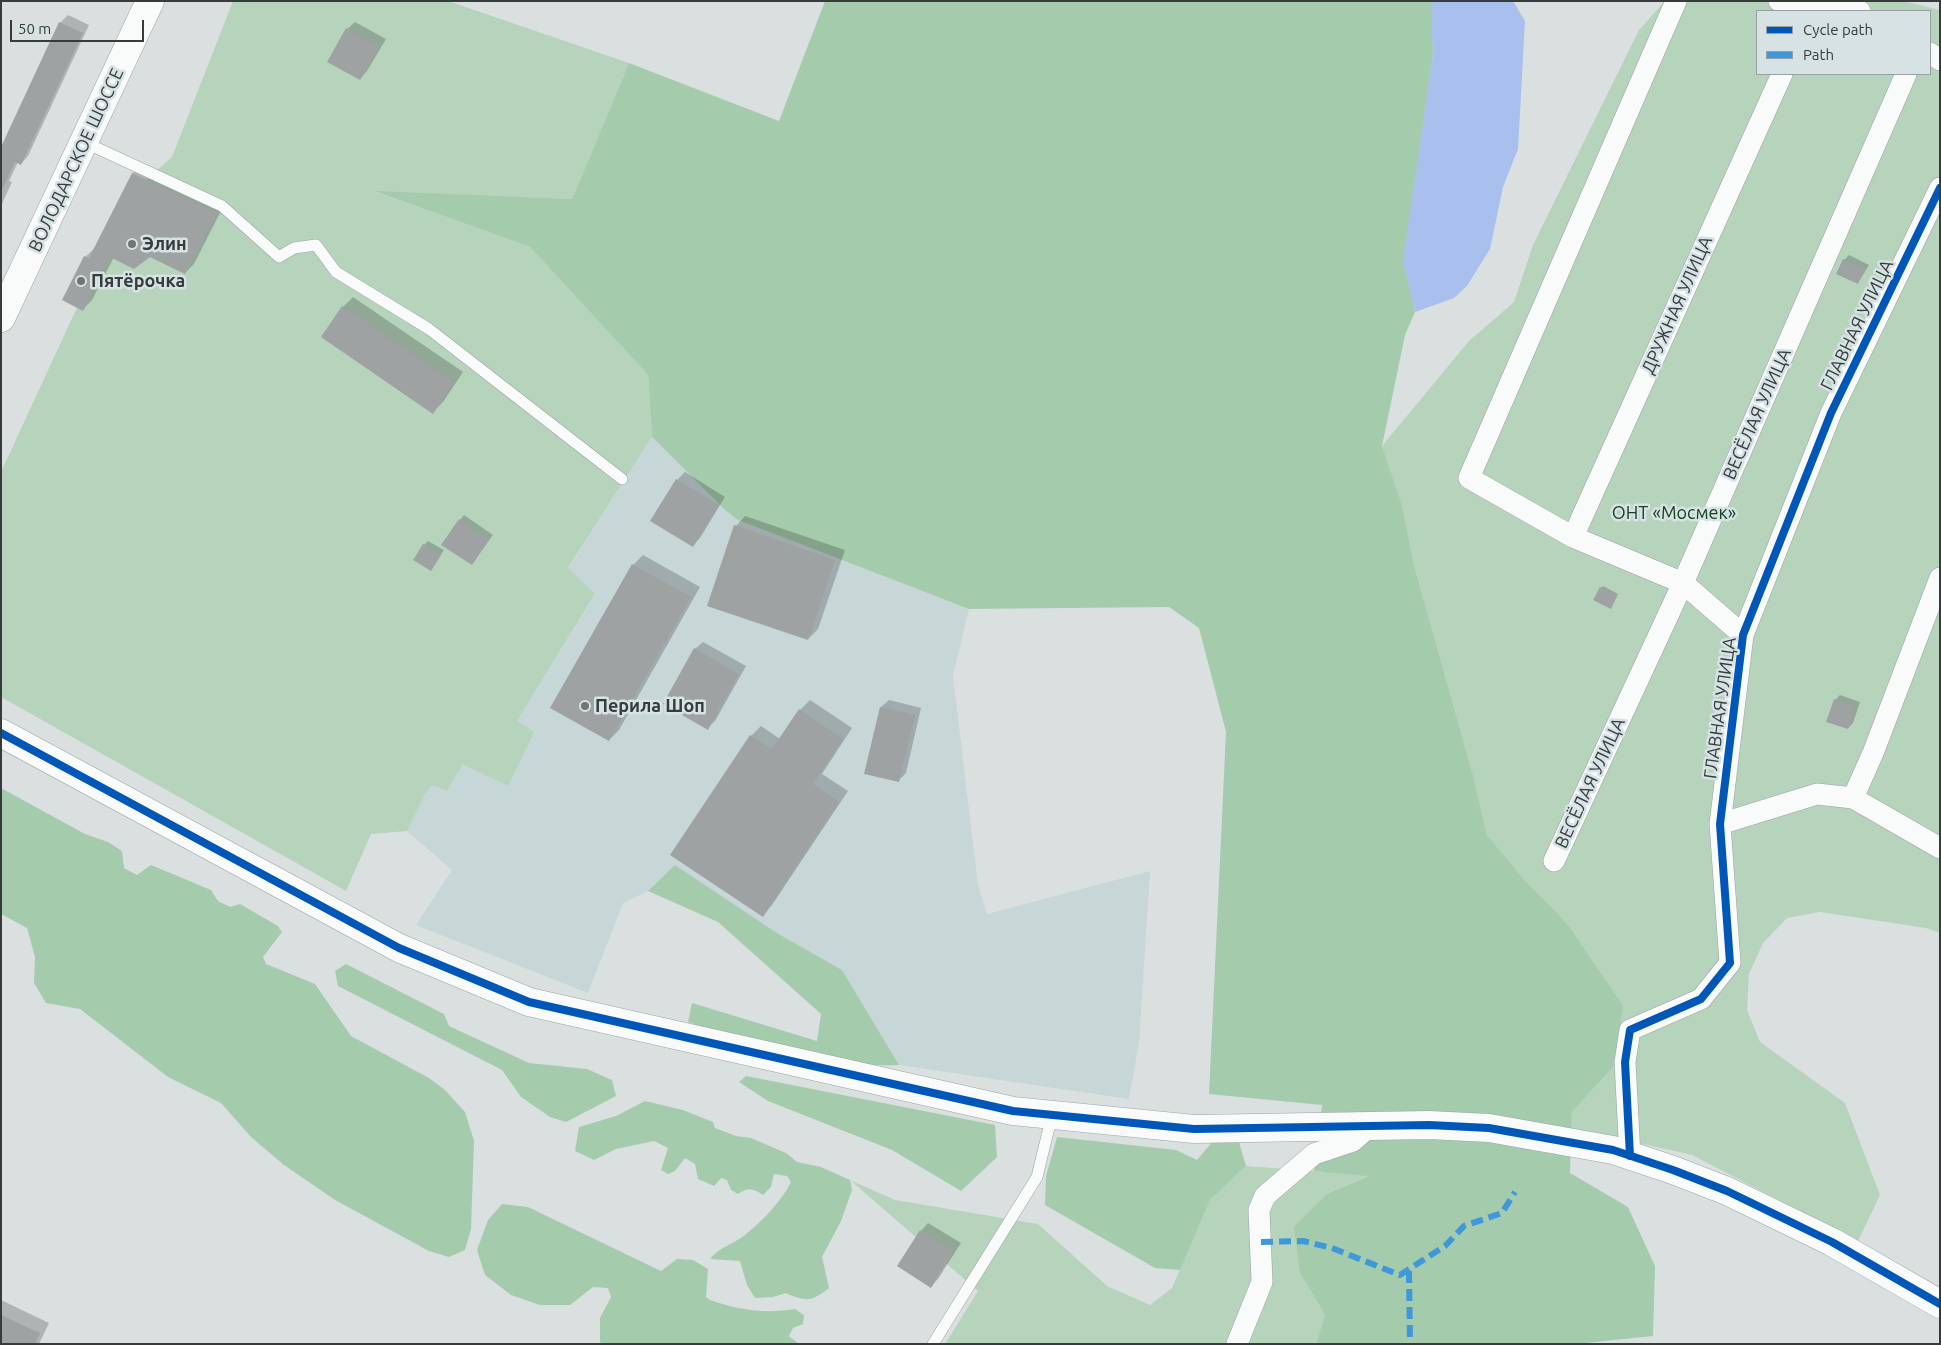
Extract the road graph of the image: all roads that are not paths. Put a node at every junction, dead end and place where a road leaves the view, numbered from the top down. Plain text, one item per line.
1 (150, 1) edge
2 (1676, 1) edge
3 (1779, 1) edge
4 (1812, 8) edge
5 (1858, 10) edge
6 (1782, 75) edge
7 (1906, 75) edge
8 (84, 142) junction
9 (1940, 188) edge
10 (1, 318) edge
11 (622, 479) dead end
12 (1573, 537) junction
13 (1940, 578) edge
14 (1683, 583) junction
15 (1743, 635) junction
16 (1, 733) edge
17 (1853, 798) junction
18 (1720, 824) junction
19 (1940, 848) edge
20 (1554, 861) dead end
21 (1052, 1115) junction
22 (1370, 1126) junction
23 (1630, 1156) junction
24 (1940, 1304) edge
25 (933, 1344) edge
26 (1237, 1344) edge

1 - 8 street, ВОЛОДАРСКОЕ ШОССЕ
2 - 12 street
3 - 4 street
4 - 5 street
6 - 12 street, ДРУЖНАЯ УЛИЦА
7 - 14 street, ВЕСЁЛАЯ УЛИЦА
8 - 10 street, ВОЛОДАРСКОЕ ШОССЕ
8 - 11 lane
9 - 15 street, ГЛАВНАЯ УЛИЦА
12 - 14 street
13 - 17 street
14 - 15 street
14 - 20 street, ВЕСЁЛАЯ УЛИЦА
15 - 18 street, ГЛАВНАЯ УЛИЦА
16 - 21 street
17 - 18 street
17 - 19 street
18 - 23 street, ГЛАВНАЯ УЛИЦА
21 - 22 street
21 - 25 lane
22 - 23 street
22 - 26 street
23 - 24 street

